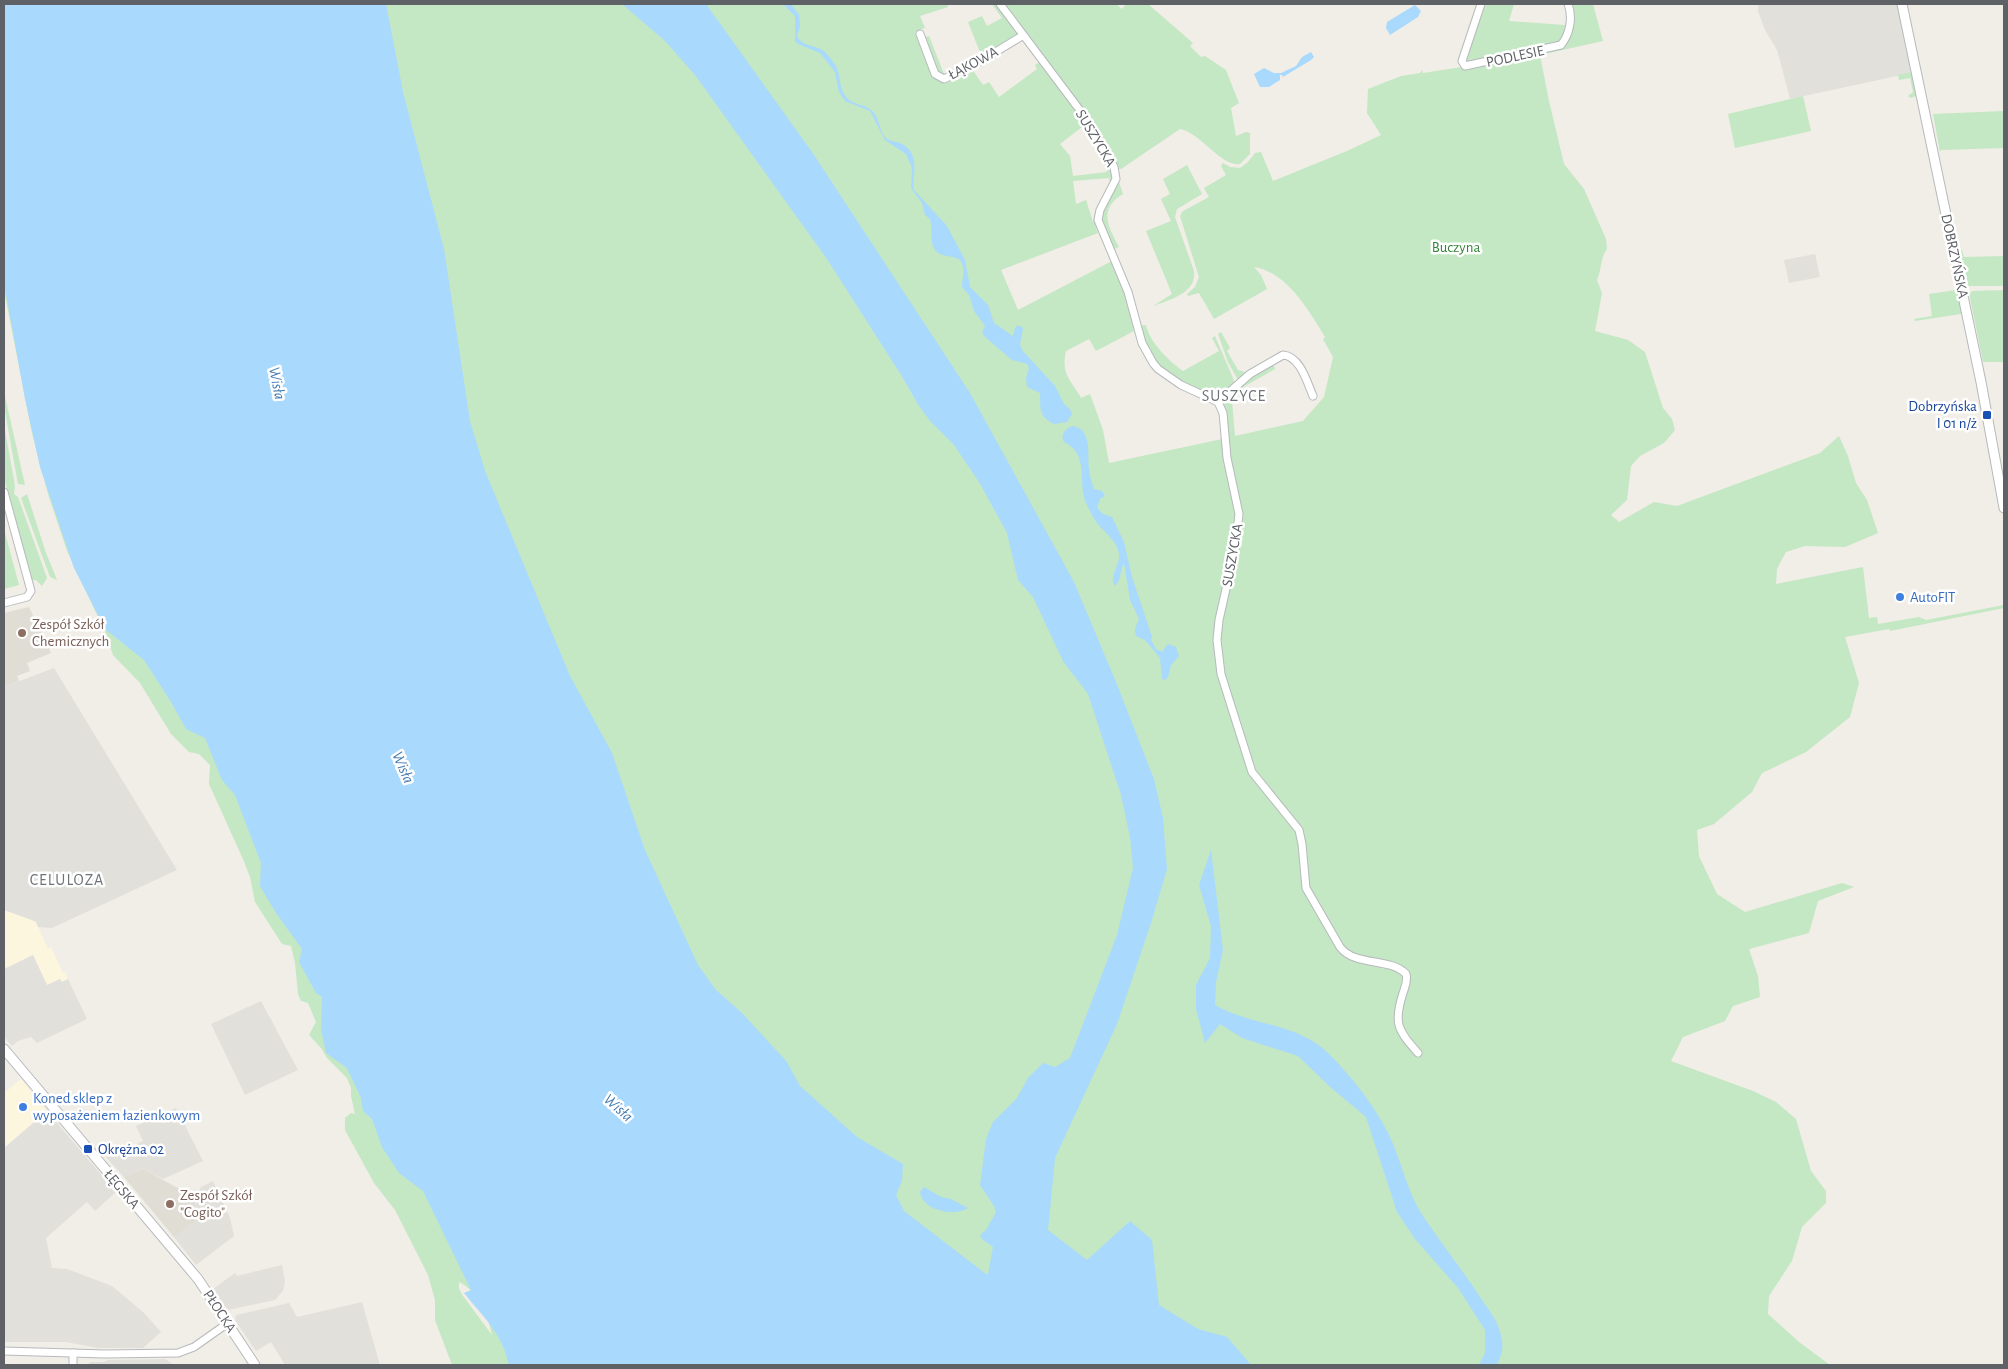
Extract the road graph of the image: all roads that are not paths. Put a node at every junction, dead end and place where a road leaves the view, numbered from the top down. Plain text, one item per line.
1 (1000, 4) edge
2 (1481, 4) edge
3 (1568, 4) edge
4 (1902, 4) edge
5 (920, 34) dead end
6 (1022, 36) junction
7 (1313, 396) dead end
8 (1218, 402) junction
9 (4, 492) edge
10 (2004, 508) edge
11 (4, 603) edge
12 (4, 1049) edge
13 (1418, 1053) dead end
14 (182, 1260) joint
15 (228, 1323) junction
16 (4, 1351) edge
17 (73, 1353) junction
18 (73, 1365) edge
19 (255, 1365) edge

1 - 6 street, SUSZYCKA
2 - 3 street, PODLESIE
4 - 10 street, DOBRZYŃSKA
5 - 6 street, ŁĄKOWA
6 - 8 street, SUSZYCKA
7 - 8 street
8 - 13 street, SUSZYCKA
9 - 11 street
12 - 14 street, ŁĘGSKA
14 - 15 street, PŁOCKA
15 - 17 street
15 - 19 street, PŁOCKA
16 - 17 street
17 - 18 street

